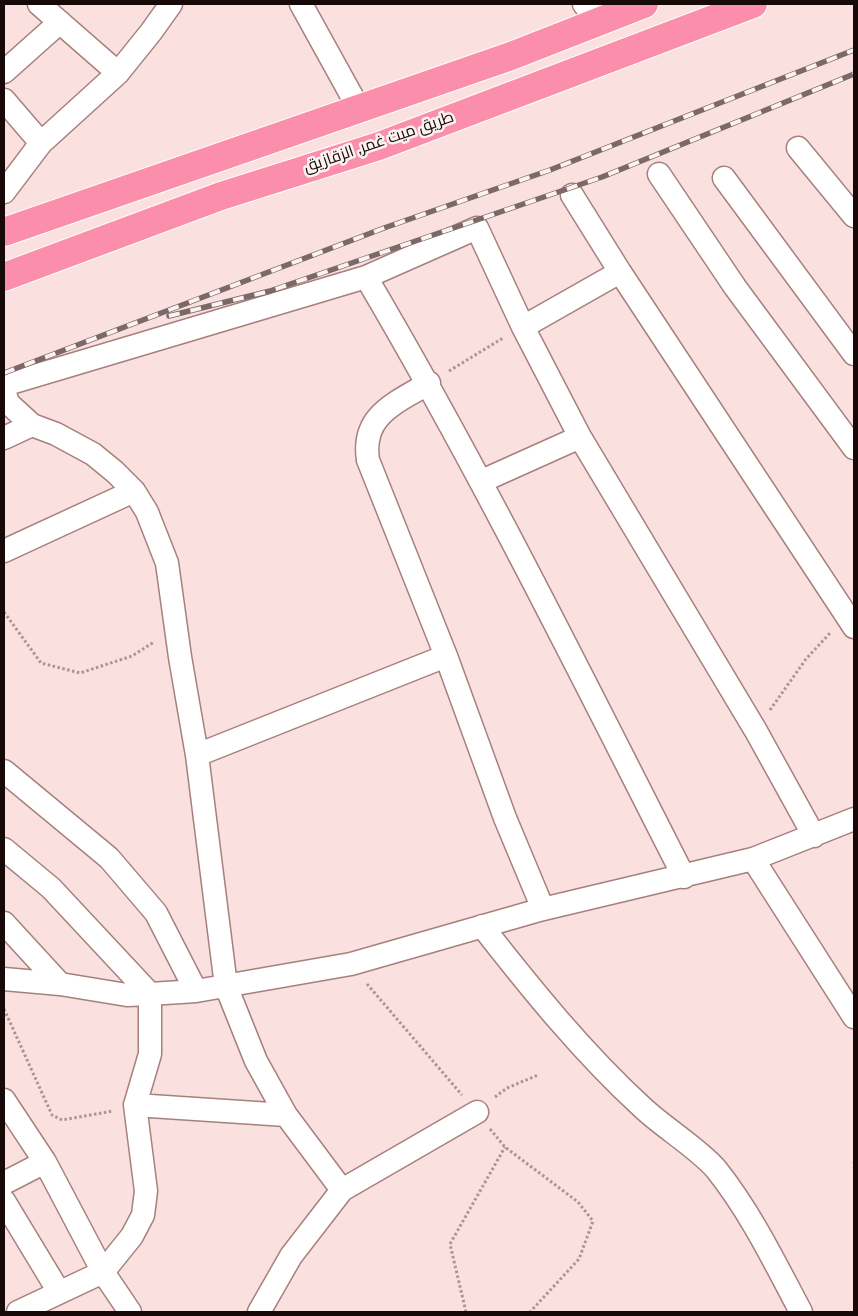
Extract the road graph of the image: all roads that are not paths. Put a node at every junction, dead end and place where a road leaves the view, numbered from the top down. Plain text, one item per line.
1 (39, 4) edge
2 (171, 4) edge
3 (301, 4) edge
4 (644, 4) edge
5 (753, 4) edge
6 (591, 13) edge
7 (60, 22) junction
8 (4, 72) edge
9 (118, 73) junction
10 (4, 100) edge
11 (360, 109) junction
12 (41, 142) junction
13 (798, 148) dead end
14 (658, 174) dead end
15 (724, 178) dead end
16 (4, 192) edge
17 (572, 196) dead end
18 (854, 216) edge
19 (4, 232) edge
20 (620, 272) junction
21 (366, 276) junction
22 (4, 277) edge
23 (523, 326) junction
24 (854, 354) edge
25 (429, 383) junction
26 (4, 385) edge
27 (4, 390) edge
28 (32, 425) junction
29 (4, 438) edge
30 (580, 438) junction
31 (854, 448) edge
32 (482, 481) junction
33 (134, 491) junction
34 (4, 551) edge
35 (850, 621) edge
36 (446, 656) junction
37 (197, 755) junction
38 (4, 771) edge
39 (851, 826) edge
40 (814, 836) junction
41 (4, 849) edge
42 (753, 859) junction
43 (684, 877) junction
44 (543, 909) junction
45 (4, 923) edge
46 (482, 926) junction
47 (4, 979) edge
48 (60, 984) junction
49 (226, 986) junction
50 (196, 992) junction
51 (150, 994) junction
52 (854, 1016) edge
53 (4, 1100) edge
54 (135, 1105) junction
55 (477, 1112) road end
56 (286, 1115) junction
57 (45, 1162) junction
58 (4, 1184) edge
59 (342, 1190) junction
60 (4, 1200) edge
61 (103, 1272) junction
62 (59, 1292) junction
63 (18, 1312) edge
64 (130, 1312) edge
65 (259, 1312) edge
66 (801, 1312) edge

1 - 7 street
2 - 9 street
3 - 11 street
4 - 6 highway
5 - 22 highway, طريق ميت غمر, الزقازيق
6 - 11 highway
7 - 8 street
7 - 9 street
9 - 12 street
10 - 12 street
11 - 19 highway
12 - 16 street
13 - 18 street
14 - 31 street
15 - 24 street
17 - 20 street
20 - 23 street
20 - 35 street
21 - 23 street
21 - 25 street
21 - 26 street
23 - 30 street
25 - 32 street
25 - 36 street
27 - 28 street
28 - 29 street
28 - 33 street
30 - 32 street
30 - 40 street
32 - 43 street
33 - 34 street
33 - 37 street
36 - 37 street
36 - 44 street
37 - 49 street
38 - 50 street
39 - 40 street
40 - 42 street
41 - 51 street
42 - 43 street
42 - 52 street
43 - 44 street
44 - 46 street
45 - 48 street
46 - 49 street
46 - 66 street
47 - 48 street
48 - 51 street
49 - 50 street
49 - 56 street
50 - 51 street
51 - 54 street
53 - 57 street
54 - 56 street
54 - 61 street
55 - 59 street
56 - 59 street
57 - 58 street
57 - 61 street
59 - 65 street
60 - 62 street
61 - 62 street
61 - 64 street
62 - 63 street

